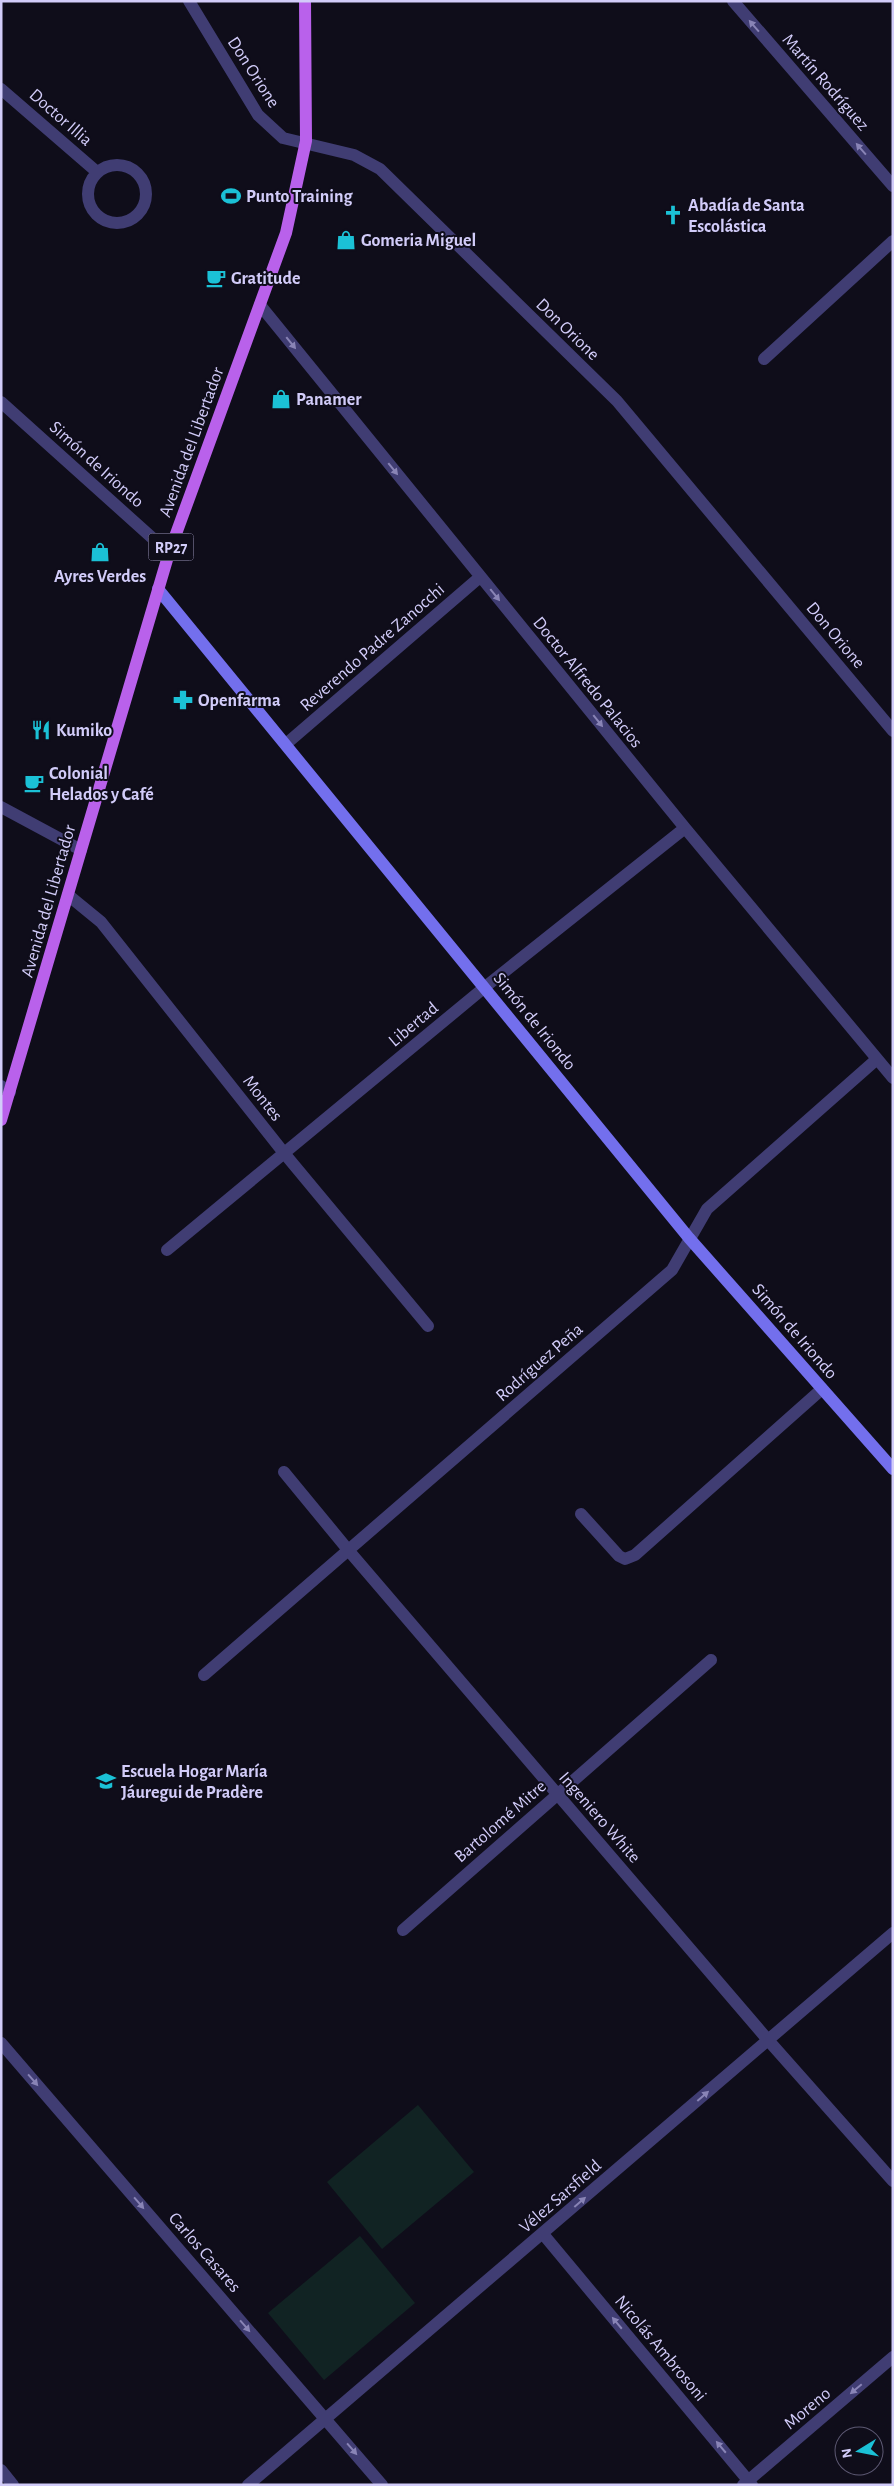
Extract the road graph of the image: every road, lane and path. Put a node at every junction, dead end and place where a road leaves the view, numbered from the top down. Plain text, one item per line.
1 (189, 1) edge
2 (305, 1) edge
3 (733, 1) edge
4 (1, 89) edge
5 (306, 141) junction
6 (97, 172) junction
7 (893, 186) edge
8 (893, 241) edge
9 (260, 305) junction
10 (764, 359) dead end
11 (1, 402) edge
12 (169, 553) junction
13 (480, 577) junction
14 (158, 589) junction
15 (893, 731) edge
16 (286, 744) junction
17 (1, 807) edge
18 (686, 828) junction
19 (81, 850) junction
20 (68, 896) junction
21 (485, 988) junction
22 (876, 1059) junction
23 (893, 1078) edge
24 (5, 1089) edge
25 (1, 1120) edge
26 (284, 1153) junction
27 (689, 1238) junction
28 (166, 1250) dead end
29 (428, 1326) dead end
30 (822, 1388) junction
31 (893, 1469) edge
32 (284, 1472) dead end
33 (581, 1514) dead end
34 (349, 1551) junction
35 (711, 1660) dead end
36 (204, 1675) dead end
37 (558, 1794) junction
38 (403, 1930) dead end
39 (893, 1933) edge
40 (768, 2040) junction
41 (1, 2043) edge
42 (893, 2181) edge
43 (543, 2234) junction
44 (893, 2358) edge
45 (326, 2419) junction
46 (1, 2470) edge
47 (748, 2483) edge
48 (13, 2485) edge
49 (248, 2485) edge
50 (382, 2485) edge

1 - 5 street, Don Orione
2 - 5 main road, Avenida del Libertador / RP27
7 -> 3 street, Martín Rodríguez
4 - 6 street, Doctor Illia
5 - 9 main road, Avenida del Libertador / RP27
5 - 15 street, Don Orione
6 - 6 street, Doctor Illia
8 - 10 street
9 - 12 main road, Avenida del Libertador / RP27
9 -> 13 street, Doctor Alfredo Palacios
11 - 12 street, Simón de Iriondo
12 - 14 main road, Avenida del Libertador / RP27
13 - 16 street, Reverendo Padre Zanocchi
13 -> 18 street, Doctor Alfredo Palacios
14 - 16 street, Simón de Iriondo
14 - 19 main road, Avenida del Libertador / RP27
16 - 21 street, Simón de Iriondo
17 - 19 street
18 - 21 street, Libertad
18 - 22 street, Doctor Alfredo Palacios
19 - 20 main road, Avenida del Libertador / RP27
20 - 24 main road, Avenida del Libertador / RP27
20 - 26 street, Montes
21 - 26 street, Libertad
21 - 27 street, Simón de Iriondo
22 - 23 street, Doctor Alfredo Palacios
22 - 27 street, Rodríguez Peña
24 - 25 main road, Avenida del Libertador / RP27
26 - 28 street, Libertad
26 - 29 street, Montes
27 - 30 street, Simón de Iriondo
27 - 34 street, Rodríguez Peña
30 - 31 street, Simón de Iriondo
30 - 33 street
32 - 34 street, Ingeniero White
34 - 36 street, Rodríguez Peña
34 - 37 street, Ingeniero White
35 - 37 street, Bartolomé Mitre
37 - 38 street, Bartolomé Mitre
37 - 40 street, Ingeniero White
39 - 40 street, Vélez Sarsfield
40 - 42 street, Ingeniero White
43 -> 40 street, Vélez Sarsfield
41 -> 45 street, Carlos Casares
43 - 45 street, Vélez Sarsfield
47 -> 43 street, Nicolás Ambrosoni
44 -> 47 street, Moreno
45 - 49 street, Vélez Sarsfield
45 -> 50 street, Carlos Casares
46 - 48 street

